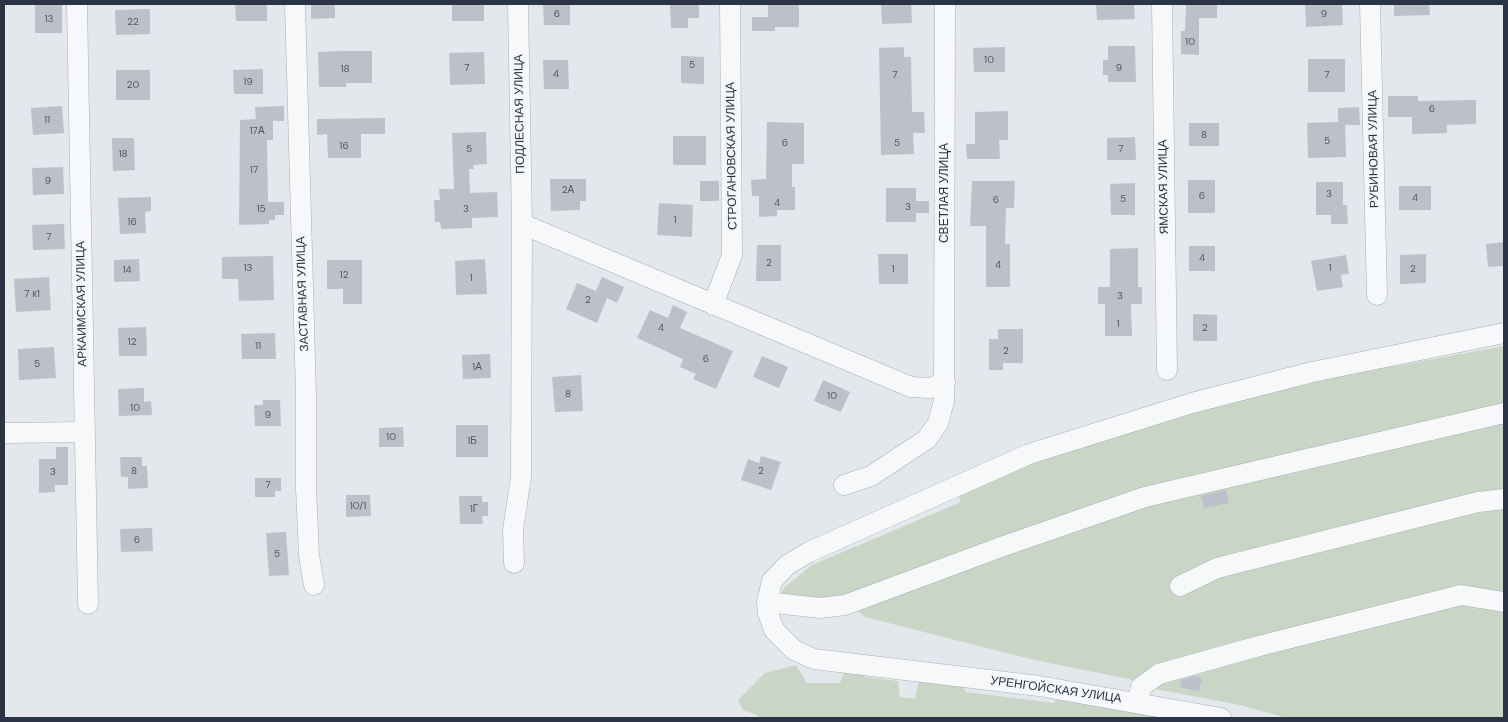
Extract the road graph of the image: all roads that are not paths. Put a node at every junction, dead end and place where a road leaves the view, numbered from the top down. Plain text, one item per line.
1 (77, 4) edge
2 (295, 4) edge
3 (518, 4) edge
4 (730, 4) edge
5 (946, 4) edge
6 (1162, 4) edge
7 (1370, 4) edge
8 (522, 224) junction
9 (1377, 295) dead end
10 (713, 306) junction
11 (1504, 333) edge
12 (1167, 370) dead end
13 (945, 382) junction
14 (1504, 413) edge
15 (84, 432) junction
16 (4, 433) edge
17 (844, 485) dead end
18 (1504, 499) edge
19 (514, 563) dead end
20 (314, 585) dead end
21 (1180, 586) dead end
22 (767, 602) junction
23 (1504, 602) edge
24 (88, 604) dead end
25 (1138, 702) junction
26 (1221, 718) edge

1 - 15 street, АРКАИМСКАЯ УЛИЦА
2 - 20 street, ЗАСТАВНАЯ УЛИЦА
3 - 8 street, ПОДЛЕСНАЯ УЛИЦА
4 - 10 street, СТРОГАНОВСКАЯ УЛИЦА
5 - 13 street, СВЕТЛАЯ УЛИЦА
6 - 12 street, ЯМСКАЯ УЛИЦА
7 - 9 street, РУБИНОВАЯ УЛИЦА
8 - 10 street
8 - 19 street, ПОДЛЕСНАЯ УЛИЦА
10 - 13 street
11 - 22 street
13 - 17 street, СВЕТЛАЯ УЛИЦА
14 - 22 street
15 - 16 street
15 - 24 street, АРКАИМСКАЯ УЛИЦА
18 - 21 street
22 - 25 street, УРЕНГОЙСКАЯ УЛИЦА
23 - 25 street
25 - 26 street, УРЕНГОЙСКАЯ УЛИЦА

